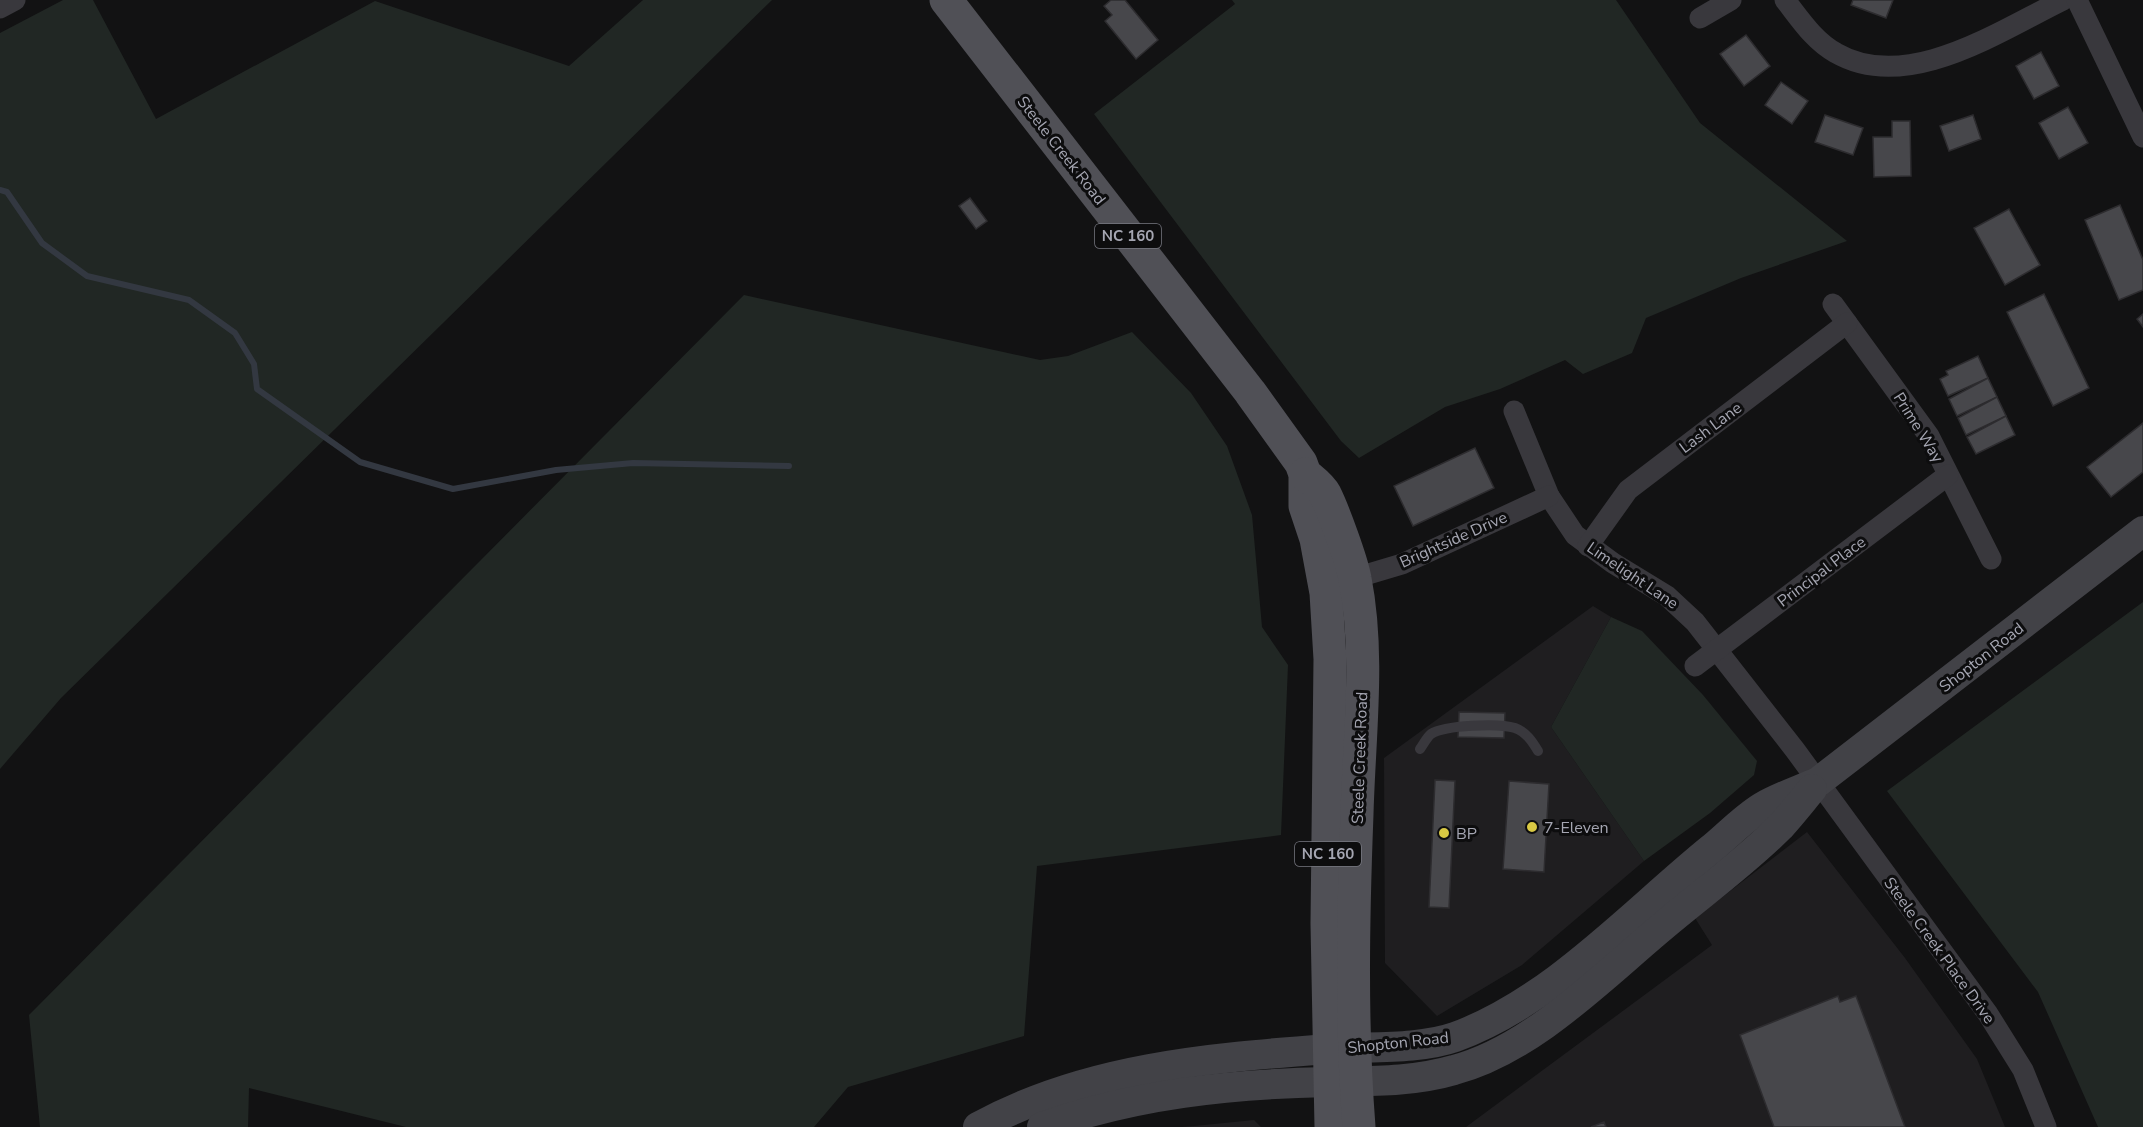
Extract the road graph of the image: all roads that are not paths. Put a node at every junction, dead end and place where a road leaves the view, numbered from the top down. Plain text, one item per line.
1 (15, 0) edge
2 (946, 0) edge
3 (1731, 0) edge
4 (1785, 0) edge
5 (2063, 0) edge
6 (2077, 0) edge
7 (0, 8) edge
8 (1700, 18) dead end
9 (2143, 137) edge
10 (1833, 304) dead end
11 (1847, 323) junction
12 (1514, 411) dead end
13 (1305, 474) junction
14 (1948, 475) junction
15 (1550, 496) junction
16 (2143, 531) edge
17 (1588, 546) junction
18 (1990, 559) dead end
19 (1355, 578) junction
20 (1717, 650) junction
21 (1695, 666) dead end
22 (1420, 749) dead end
23 (1538, 751) dead end
24 (1818, 782) junction
25 (1341, 1048) junction
26 (1342, 1082) junction
27 (978, 1127) edge
28 (1042, 1127) edge
29 (1331, 1127) edge
30 (1359, 1127) edge
31 (2046, 1127) edge

1 - 7 street
2 - 13 main road, Steele Creek Road / NC 160
3 - 8 street
4 - 5 street
6 - 9 street
10 - 11 street, Prime Way
11 - 14 street, Prime Way
11 - 17 street, Lash Lane
12 - 15 street, Limelight Lane
13 - 19 main road, Steele Creek Road / NC 160
13 - 25 main road, Steele Creek Road / NC 160
14 - 18 street, Prime Way
14 - 20 street, Principal Place
15 - 17 street, Limelight Lane
15 - 19 street, Brightside Drive
16 - 24 street, Shopton Road
17 - 20 street, Limelight Lane
19 - 25 main road, Steele Creek Road / NC 160
20 - 21 street, Principal Place
20 - 24 street, Limelight Lane
22 - 23 lane
24 - 25 street, Shopton Road
24 - 26 street, Shopton Road
24 - 31 street, Steele Creek Place Drive
25 - 26 main road, Steele Creek Road / NC 160
25 - 27 street, Shopton Road
26 - 28 street, Shopton Road
26 - 29 main road, Steele Creek Road / NC 160
26 - 30 main road, Steele Creek Road / NC 160

